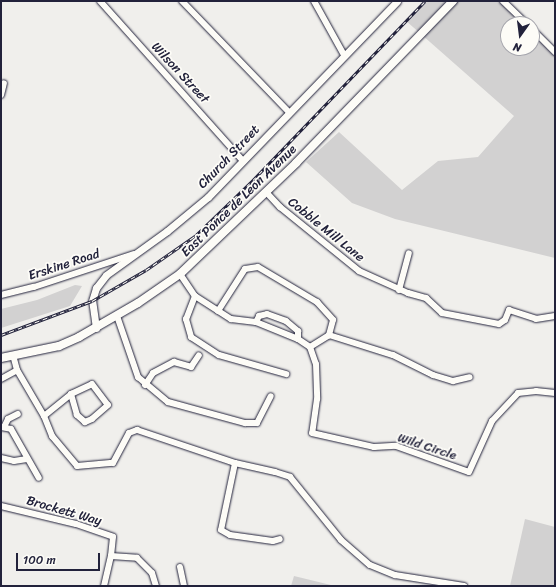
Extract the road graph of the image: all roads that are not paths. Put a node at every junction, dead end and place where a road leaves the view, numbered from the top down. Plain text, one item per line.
1 (100, 1) edge
2 (182, 1) edge
3 (314, 1) edge
4 (397, 1) edge
5 (453, 1) edge
6 (503, 1) edge
7 (519, 16) edge
8 (540, 37) edge
9 (555, 52) edge
10 (344, 55) junction
11 (4, 83) dead end
12 (1, 95) edge
13 (289, 112) junction
14 (243, 162) junction
15 (266, 192) junction
16 (408, 253) dead end
17 (134, 254) junction
18 (100, 265) junction
19 (180, 274) junction
20 (106, 275) junction
21 (399, 290) junction
22 (1, 295) edge
23 (195, 296) junction
24 (218, 311) junction
25 (117, 316) junction
26 (555, 316) edge
27 (256, 322) junction
28 (96, 328) junction
29 (329, 335) junction
30 (298, 339) junction
31 (310, 347) junction
32 (199, 355) dead end
33 (13, 356) junction
34 (1, 358) edge
35 (17, 370) junction
36 (286, 374) dead end
37 (470, 376) dead end
38 (1, 380) edge
39 (145, 385) junction
40 (555, 393) edge
41 (71, 394) junction
42 (271, 396) dead end
43 (18, 414) dead end
44 (44, 416) junction
45 (3, 427) edge
46 (1, 458) edge
47 (27, 459) junction
48 (235, 463) junction
49 (39, 478) dead end
50 (1, 506) edge
51 (280, 539) dead end
52 (111, 556) junction
53 (180, 567) dead end
54 (104, 586) edge
55 (156, 586) edge
56 (184, 586) edge
57 (464, 586) edge

1 - 14 street, Wilson Street
2 - 13 street
3 - 10 street
4 - 10 street, Church Street
5 - 15 main road, East Ponce de Leon Avenue
6 - 7 street
8 - 9 street
10 - 13 street, Church Street
11 - 12 street
13 - 14 street, Church Street
14 - 17 street, Church Street
15 - 19 main road, East Ponce de Leon Avenue
15 - 21 street, Cobble Mill Lane
16 - 21 street
17 - 18 street, Erskine Road
17 - 20 street, Church Street
18 - 20 street
18 - 22 street, Erskine Road
19 - 23 street
19 - 25 main road, East Ponce de Leon Avenue
20 - 28 street, Church Street
21 - 26 street, Cobble Mill Lane
23 - 24 street
23 - 36 street
24 - 27 street
24 - 29 street
25 - 28 main road, East Ponce de Leon Avenue
25 - 39 street
27 - 30 street
27 - 30 street
28 - 33 main road, East Ponce de Leon Avenue
29 - 31 street
29 - 37 street
30 - 31 street
31 - 40 street, Wild Circle
32 - 39 street
33 - 34 main road, East Ponce de Leon Avenue
33 - 35 street
35 - 38 street
35 - 44 street
39 - 42 street
41 - 41 street
41 - 44 street
43 - 45 street
44 - 48 street
45 - 47 street
46 - 47 street
47 - 49 street
48 - 51 street
48 - 57 street
50 - 52 street, Brockett Way
52 - 54 street
52 - 55 street
53 - 56 street

